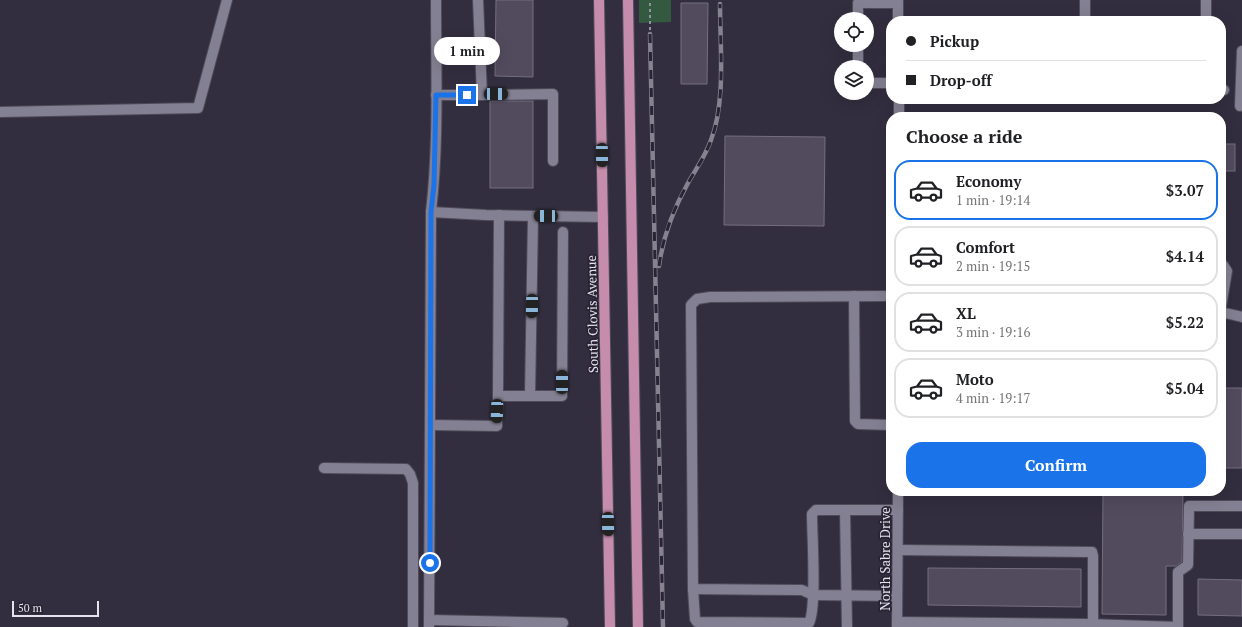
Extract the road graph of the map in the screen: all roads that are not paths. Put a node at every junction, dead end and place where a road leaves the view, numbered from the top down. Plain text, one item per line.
1 (227, 0) edge
2 (436, 0) edge
3 (478, 0) edge
4 (600, 0) edge
5 (1086, 0) edge
6 (1206, 0) edge
7 (898, 2) edge
8 (627, 3) edge
9 (858, 12) edge
10 (898, 16) edge
11 (1085, 16) edge
12 (1206, 16) edge
13 (1242, 51) edge
14 (886, 83) edge
15 (874, 84) edge
16 (436, 95) junction
17 (482, 95) junction
18 (1240, 106) dead end
19 (0, 112) edge
20 (553, 161) dead end
21 (431, 212) junction
22 (499, 215) junction
23 (533, 216) junction
24 (603, 217) junction
25 (563, 232) dead end
26 (854, 296) junction
27 (886, 296) edge
28 (1226, 313) edge
29 (1242, 317) edge
30 (498, 396) junction
31 (530, 396) junction
32 (430, 425) junction
33 (886, 425) edge
34 (324, 468) dead end
35 (898, 496) edge
36 (1242, 506) edge
37 (844, 510) junction
38 (898, 510) junction
39 (1188, 534) junction
40 (1242, 534) edge
41 (898, 550) junction
42 (694, 589) junction
43 (813, 595) junction
44 (847, 596) junction
45 (897, 596) junction
46 (563, 623) dead end
47 (429, 624) edge
48 (897, 625) edge
49 (996, 625) edge
50 (1089, 625) edge
51 (413, 627) edge
52 (610, 627) edge
53 (638, 627) edge
54 (847, 627) edge
55 (1178, 627) edge

1 - 19 street
2 - 16 street
3 - 17 street
4 - 24 main road, South Clovis Avenue
5 - 11 street
6 - 12 street
7 - 9 street
7 - 10 street
8 - 53 main road
13 - 18 street
14 - 15 street
16 - 17 street
16 - 21 street
17 - 20 street
21 - 22 street
21 - 32 street
22 - 23 street
22 - 30 street
23 - 24 street
23 - 31 street
24 - 52 main road, South Clovis Avenue
25 - 31 street
26 - 27 street
26 - 33 street
26 - 42 street
28 - 29 street
30 - 31 street
30 - 32 street
32 - 47 street
34 - 51 street
35 - 38 street, North Sabre Drive
36 - 39 street
37 - 38 street
37 - 43 street
37 - 44 street
38 - 41 street, North Sabre Drive
39 - 40 street
39 - 55 street
41 - 45 street, North Sabre Drive
41 - 50 street
42 - 43 street
42 - 43 street
43 - 44 street
44 - 45 street
44 - 54 street
45 - 48 street, North Sabre Drive
46 - 47 street
48 - 49 street
49 - 50 street
50 - 55 street

